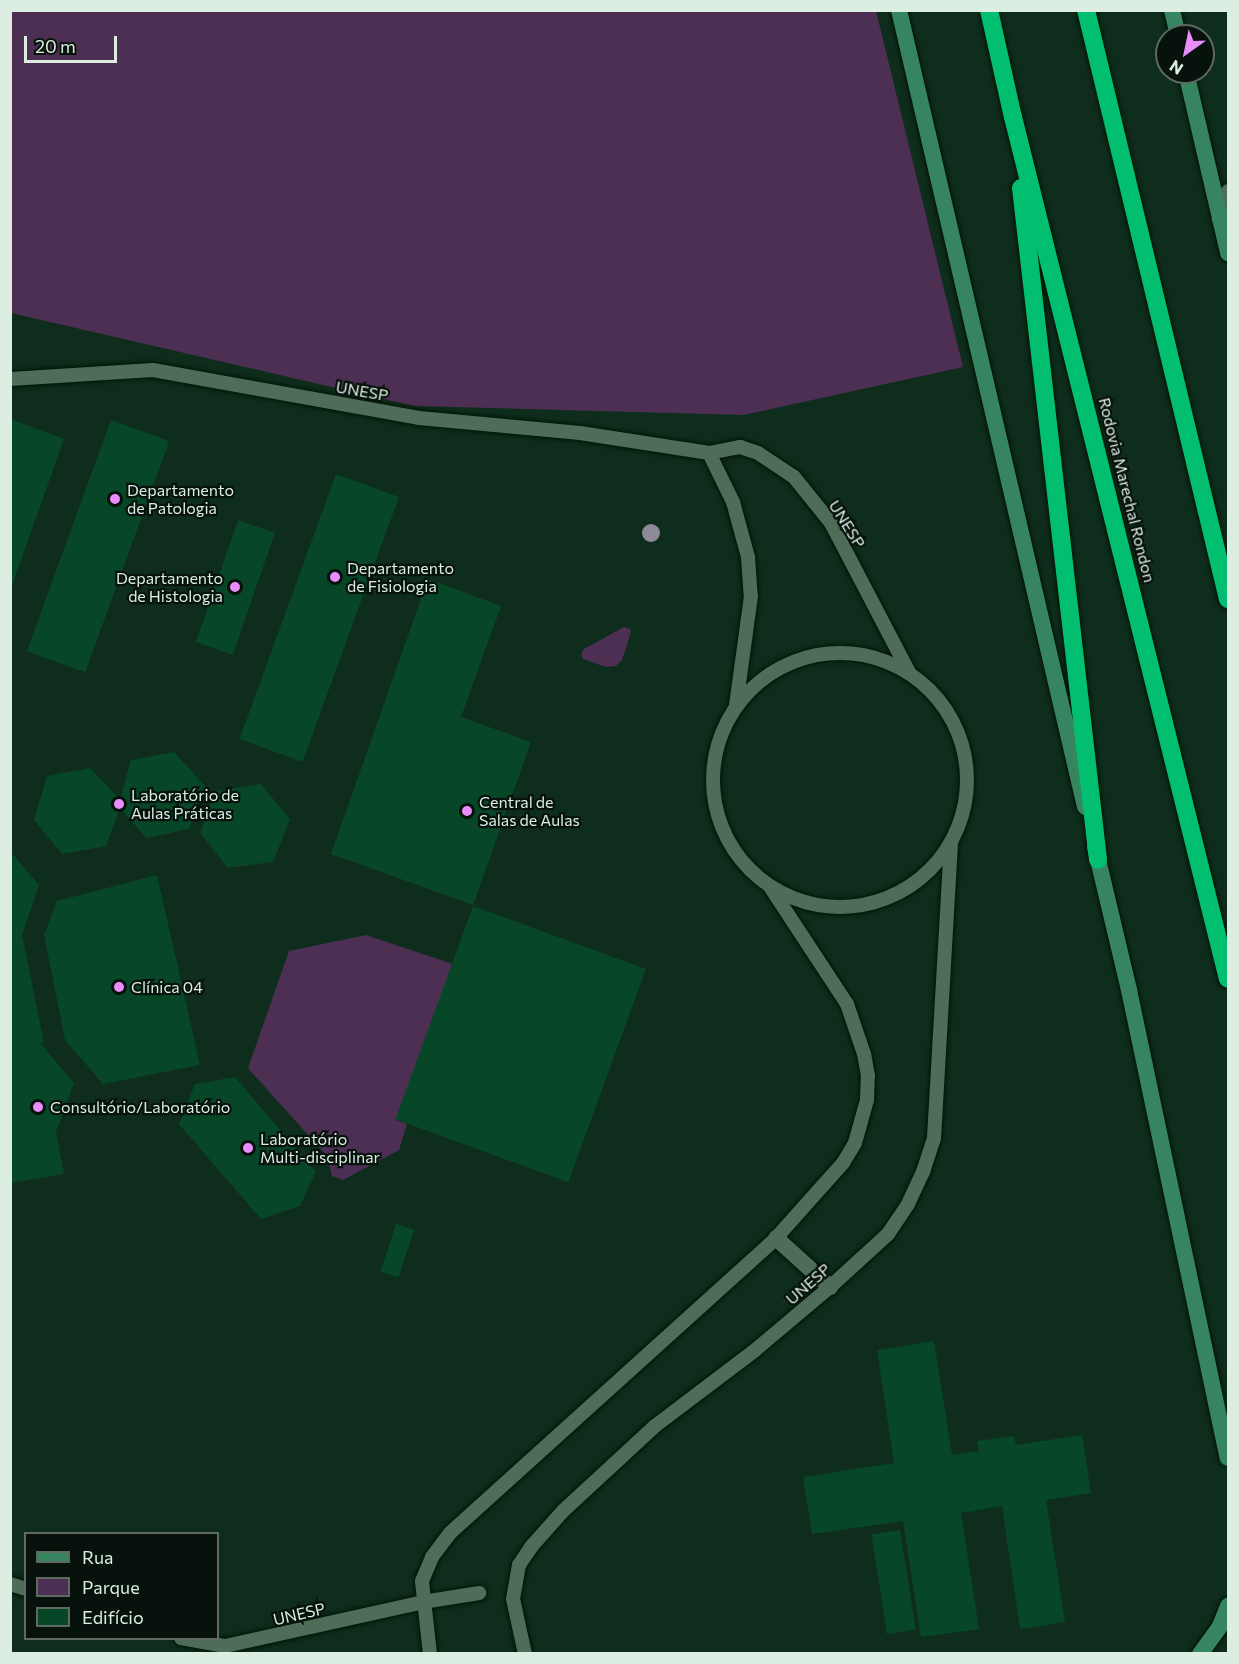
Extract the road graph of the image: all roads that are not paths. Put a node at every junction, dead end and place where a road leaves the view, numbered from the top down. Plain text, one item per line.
1 (899, 10) edge
2 (989, 10) edge
3 (1086, 10) edge
4 (1189, 84) edge
5 (1013, 117) junction
6 (1228, 192) edge
7 (1221, 219) junction
8 (1228, 252) edge
9 (10, 379) edge
10 (709, 453) junction
11 (1228, 599) edge
12 (910, 674) junction
13 (736, 705) junction
14 (951, 845) junction
15 (1098, 860) junction
16 (770, 887) junction
17 (1228, 979) edge
18 (776, 1238) junction
19 (830, 1287) junction
20 (1228, 1458) edge
21 (479, 1593) dead end
22 (423, 1602) junction
23 (1228, 1606) edge
24 (192, 1640) edge
25 (430, 1653) edge
26 (525, 1653) edge
27 (1200, 1653) edge

1 - 15 main road
2 - 5 highway, Rodovia Marechal Rondon
3 - 11 highway
4 - 7 main road
5 - 15 highway
5 - 17 highway, Rodovia Marechal Rondon
6 - 7 street
7 - 8 main road
9 - 10 lane, UNESP
10 - 12 lane, UNESP
10 - 13 lane, UNESP
12 - 13 lane, UNESP
12 - 14 lane, UNESP
13 - 16 lane, UNESP
14 - 16 lane, UNESP
14 - 19 lane, UNESP
15 - 20 main road
16 - 18 lane, UNESP
18 - 19 street
18 - 22 lane, UNESP
19 - 26 lane, UNESP
21 - 22 lane, UNESP
22 - 24 lane, UNESP
22 - 25 lane, UNESP
23 - 27 main road

